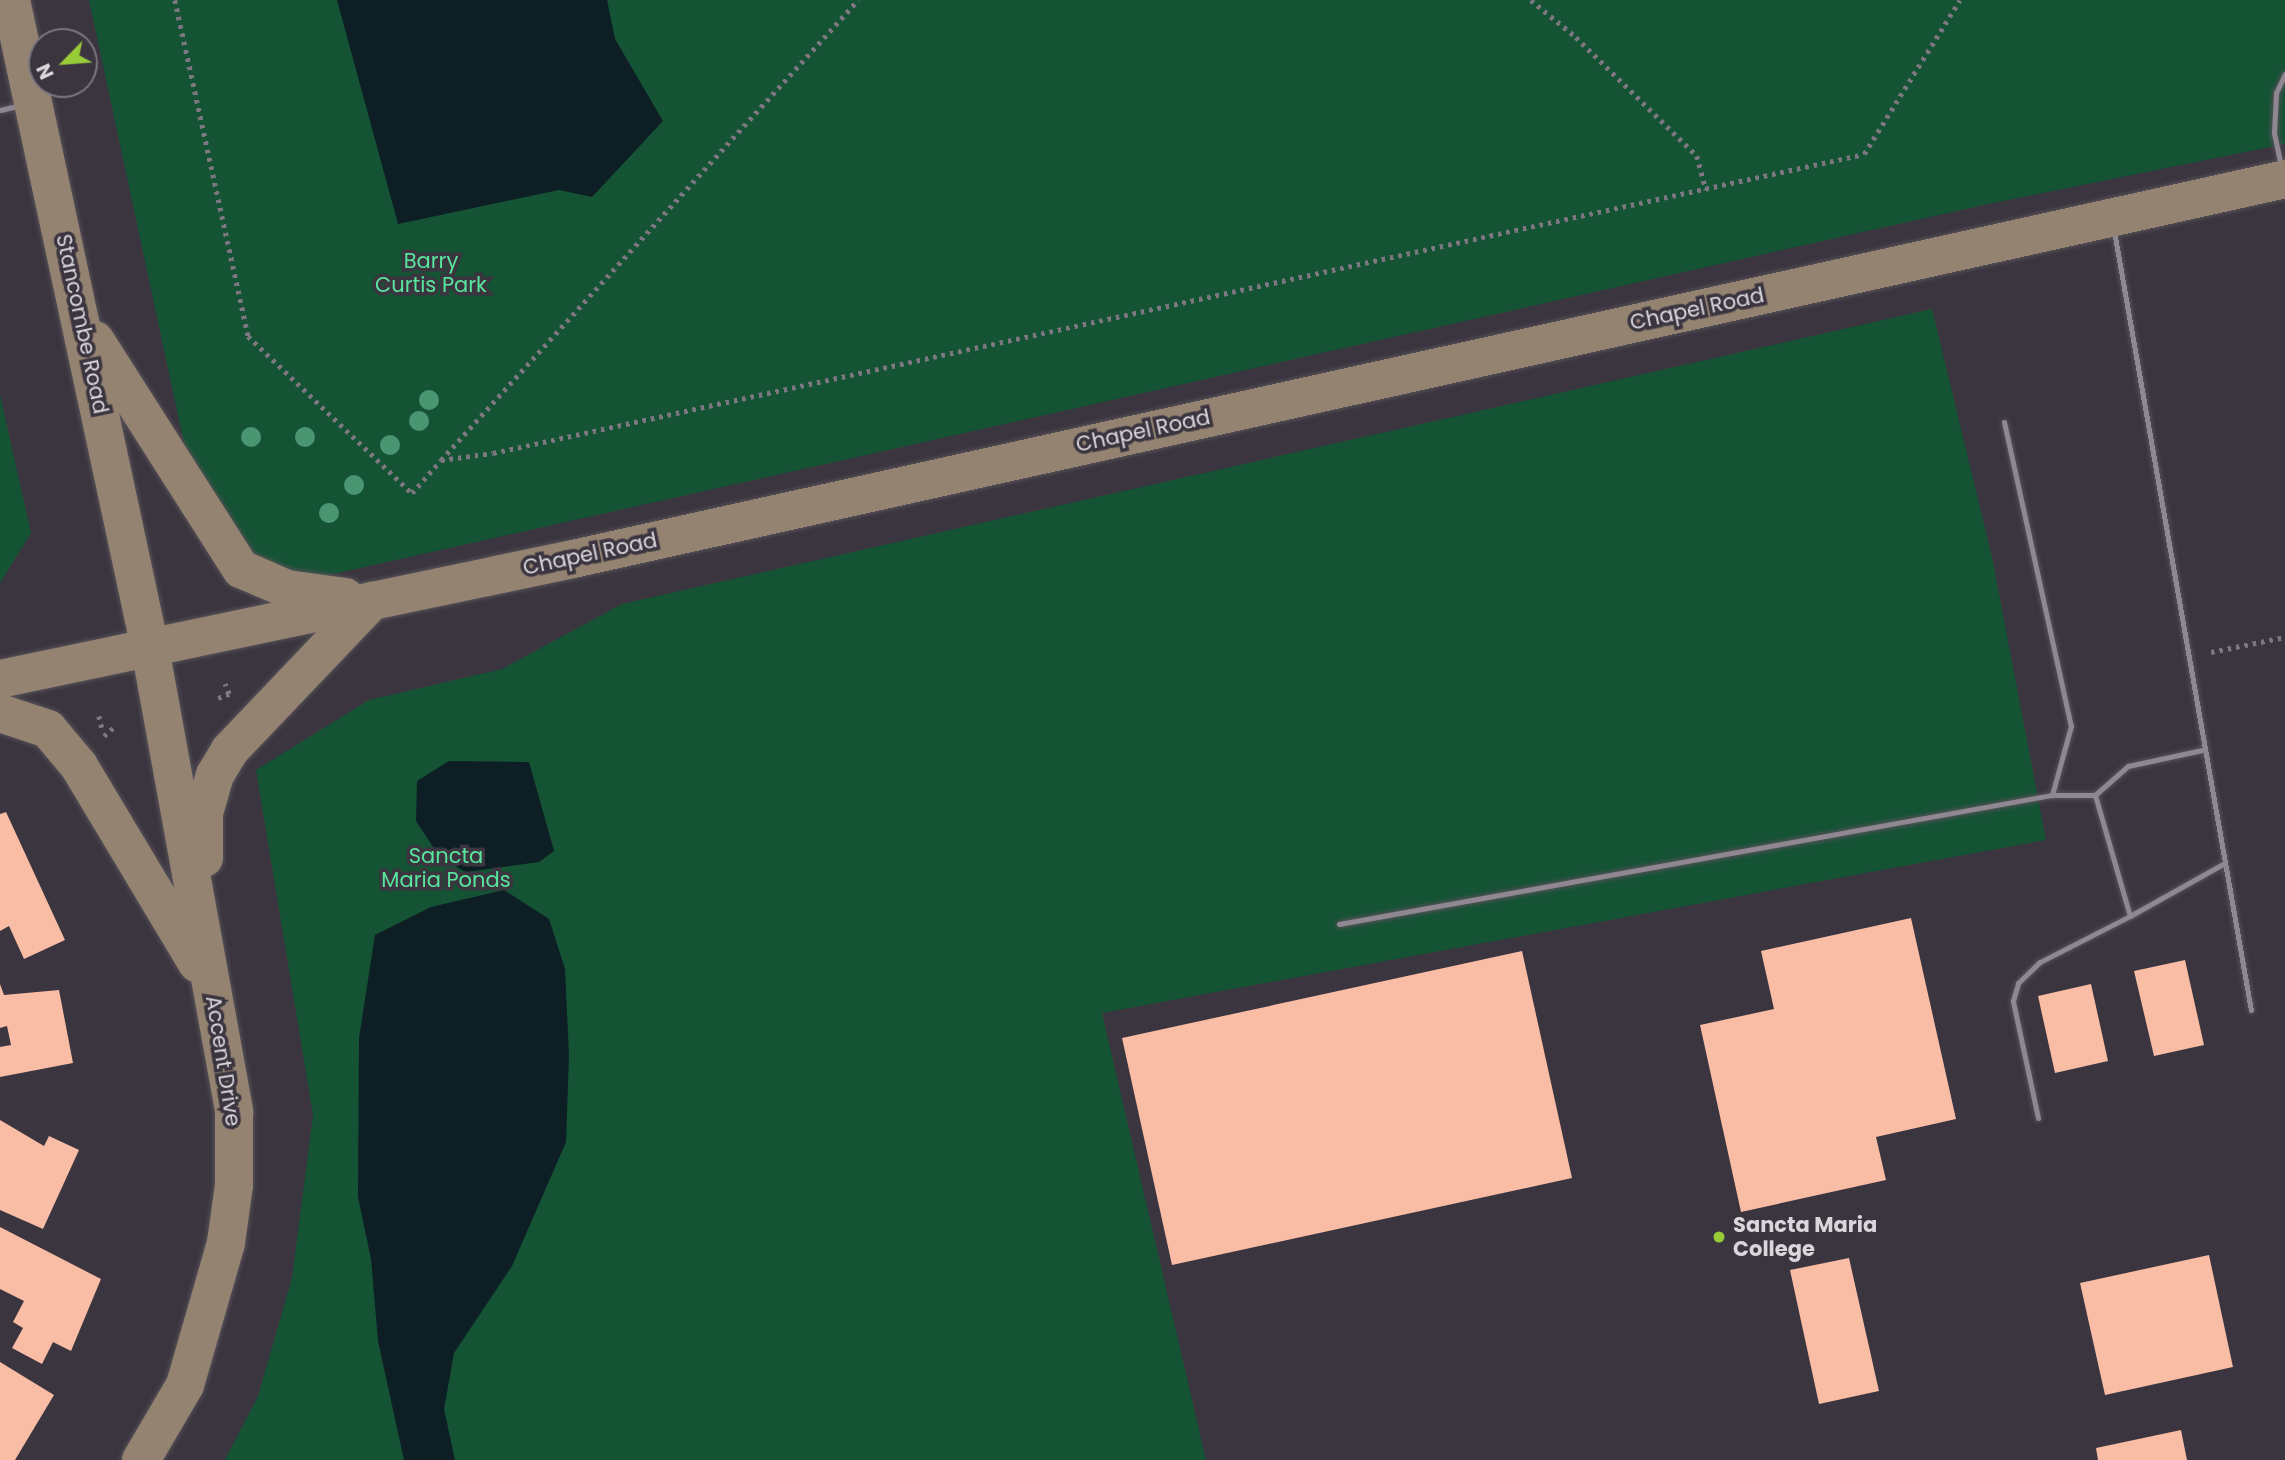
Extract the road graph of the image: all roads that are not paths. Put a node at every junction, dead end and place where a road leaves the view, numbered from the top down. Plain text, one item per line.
1 (11, 0) edge
2 (2285, 74) edge
3 (18, 106) edge
4 (2285, 179) edge
5 (2112, 217) junction
6 (80, 313) junction
7 (2004, 422) dead end
8 (372, 601) junction
9 (150, 648) junction
10 (0, 679) edge
11 (0, 713) edge
12 (2203, 750) junction
13 (2052, 795) junction
14 (2095, 795) junction
15 (2223, 864) junction
16 (2130, 916) junction
17 (1339, 924) dead end
18 (212, 989) junction
19 (2251, 1010) dead end
20 (2038, 1118) dead end
21 (141, 1460) edge

1 - 3 main road, Stancombe Road
2 - 4 lane
3 - 6 main road, Stancombe Road
4 - 5 main road, Chapel Road
5 - 8 main road, Chapel Road
5 - 12 lane
6 - 8 main road
6 - 9 main road, Stancombe Road
7 - 13 lane
8 - 9 main road, Chapel Road
8 - 18 main road
9 - 10 main road, Chapel Road
9 - 18 main road, Accent Drive
11 - 18 main road
12 - 14 lane
12 - 15 lane
13 - 14 lane
13 - 17 lane
14 - 16 lane
15 - 16 lane
15 - 19 lane
16 - 20 lane
18 - 21 main road, Accent Drive

